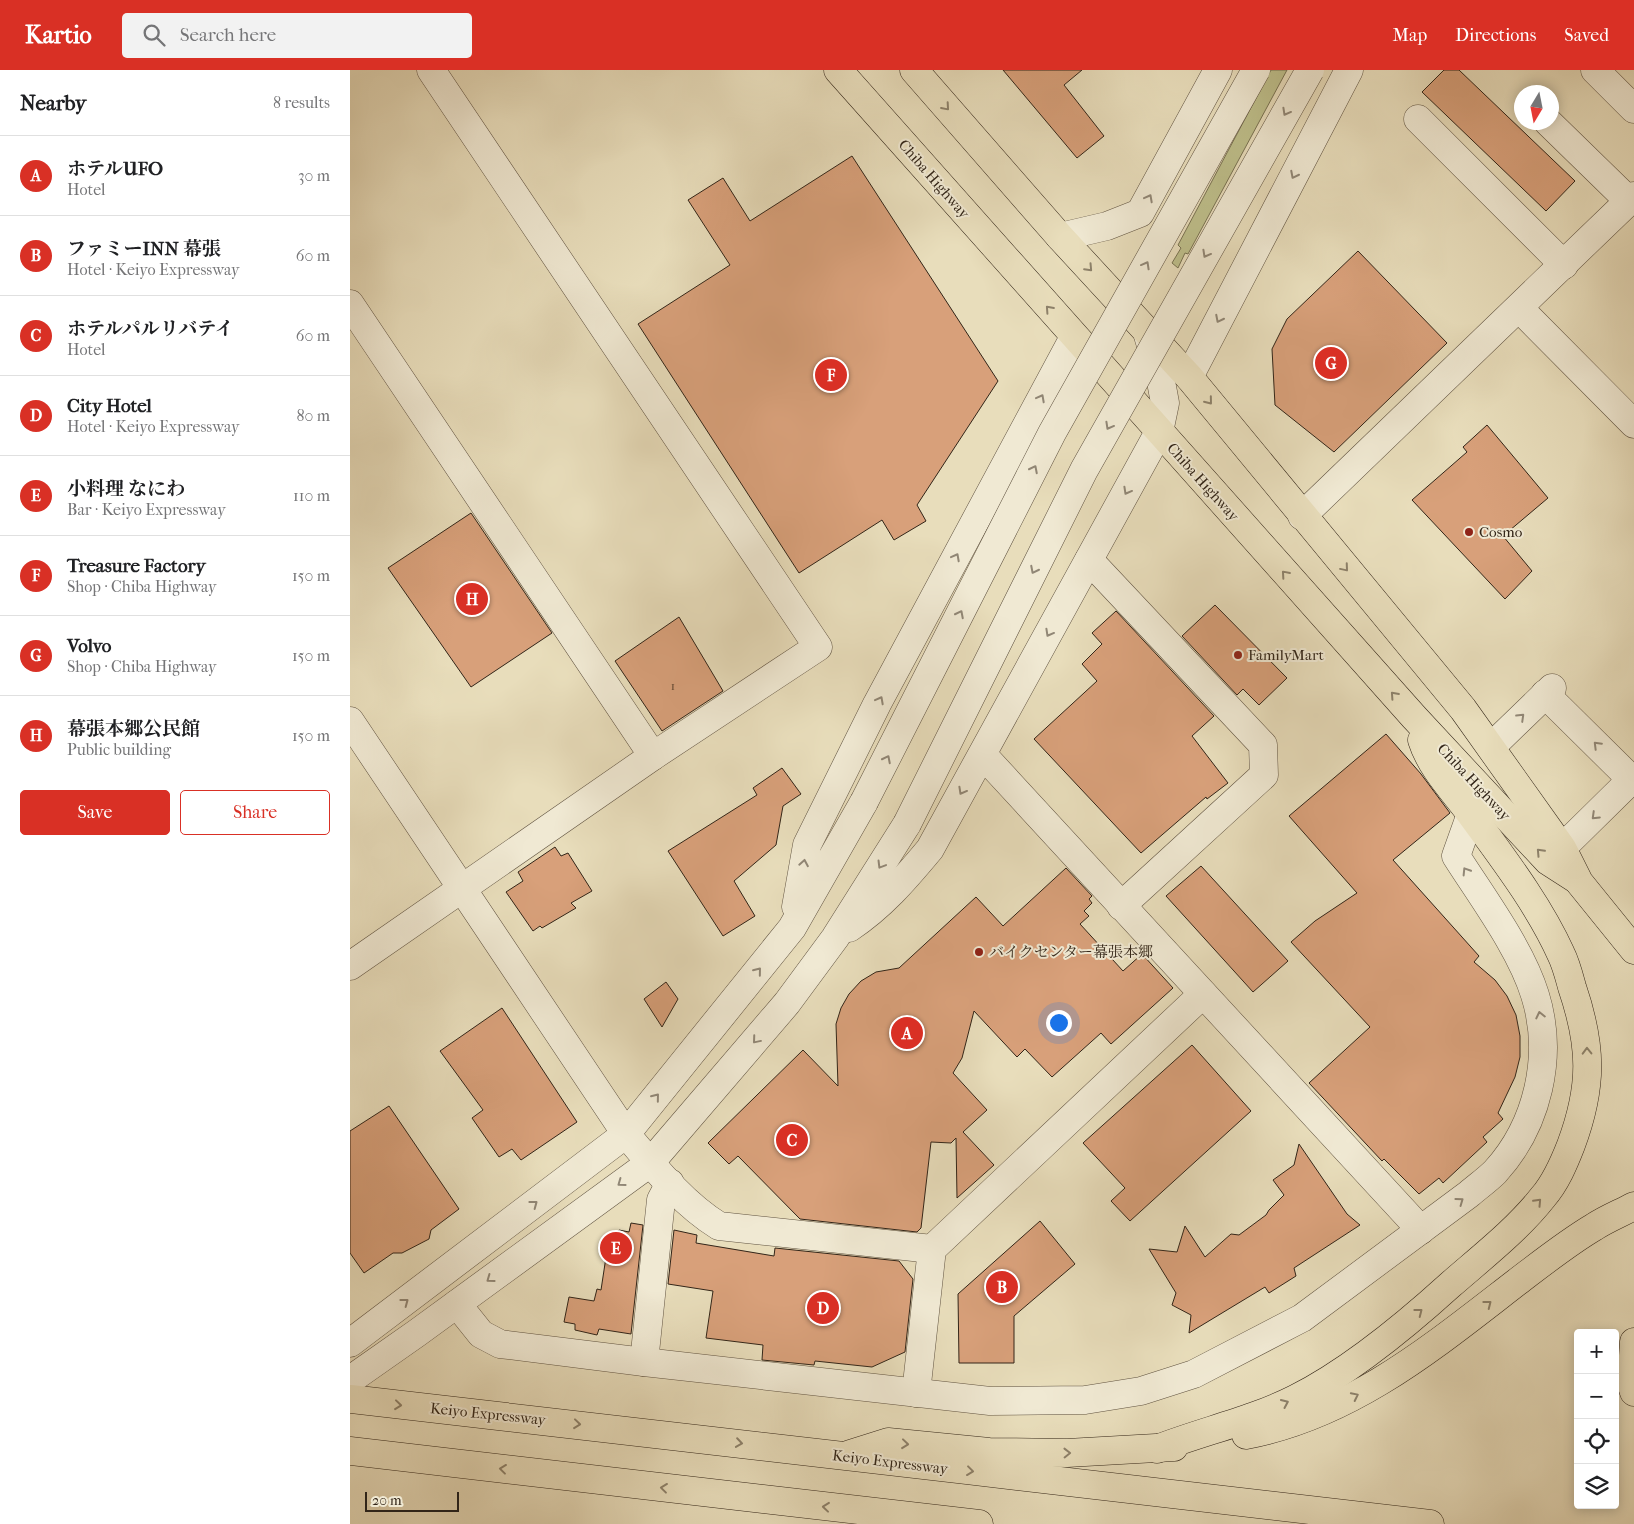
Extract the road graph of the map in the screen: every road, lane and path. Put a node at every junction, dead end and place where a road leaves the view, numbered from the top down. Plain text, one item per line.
1 (431, 70) edge
2 (838, 70) edge
3 (914, 70) edge
4 (1218, 70) edge
5 (1256, 70) edge
6 (1310, 70) edge
7 (1348, 70) edge
8 (1595, 70) edge
9 (1634, 109) edge
10 (1418, 120) dead end
11 (1557, 130) edge
12 (1631, 199) edge
13 (1060, 237) junction
14 (1564, 264) junction
15 (350, 304) edge
16 (1519, 308) junction
17 (1147, 330) junction
18 (1074, 337) junction
19 (1189, 377) junction
20 (1634, 424) edge
21 (1159, 432) junction
22 (1302, 516) junction
23 (1089, 560) junction
24 (1414, 717) junction
25 (350, 722) edge
26 (1491, 747) junction
27 (983, 754) junction
28 (653, 756) junction
29 (1471, 814) junction
30 (1562, 848) junction
31 (1579, 882) junction
32 (461, 888) junction
33 (1121, 906) junction
34 (792, 928) junction
35 (835, 938) junction
36 (1634, 950) edge
37 (350, 966) edge
38 (1203, 994) junction
39 (626, 1134) junction
40 (650, 1162) junction
41 (670, 1184) junction
42 (1634, 1206) edge
43 (1420, 1230) junction
44 (932, 1249) junction
45 (457, 1304) junction
46 (355, 1335) edge
47 (1634, 1342) edge
48 (644, 1362) junction
49 (350, 1380) edge
50 (1634, 1392) edge
51 (916, 1393) junction
52 (350, 1399) edge
53 (1157, 1449) junction
54 (350, 1451) edge
55 (841, 1457) junction
56 (978, 1524) edge
57 (1430, 1524) edge

1 - 28 street
18 -> 2 highway, Chiba Highway
3 -> 13 highway, Chiba Highway
13 -> 4 street
34 -> 5 street, bridge
6 -> 35 street, bridge
7 -> 19 street
8 - 9 street
10 - 14 street
11 - 12 street
12 - 14 street
13 -> 17 highway, Chiba Highway
14 - 16 street
15 - 28 street
16 - 20 street
16 - 22 street
17 - 19 highway, Chiba Highway
17 - 21 street
18 - 21 highway, Chiba Highway
34 -> 18 street
19 -> 22 highway, Chiba Highway
21 -> 23 street
24 -> 21 highway, Chiba Highway
22 -> 26 highway, Chiba Highway
23 -> 27 street
23 - 33 street
24 - 29 highway
31 -> 24 highway, Chiba Highway
25 - 32 street
26 - 30 highway, Chiba Highway
26 -> 30 street
27 - 33 street
27 -> 35 street
28 - 32 street
43 -> 29 street
53 -> 29 highway
30 - 31 highway, Chiba Highway
31 - 36 highway, Chiba Highway
32 - 37 street
32 - 39 street
33 - 38 street
39 -> 34 street
35 -> 40 street
38 - 43 street
38 - 44 street
39 - 40 street
46 -> 39 street
40 - 41 street
40 -> 45 street
41 - 44 street
41 - 48 street
53 -> 42 highway
43 - 51 street
44 - 51 street
45 - 48 street
45 - 49 street
47 - 50 highway
48 - 51 street
52 -> 55 highway, Keiyo Expressway
55 -> 53 highway
56 -> 54 highway
55 -> 57 highway, Keiyo Expressway

